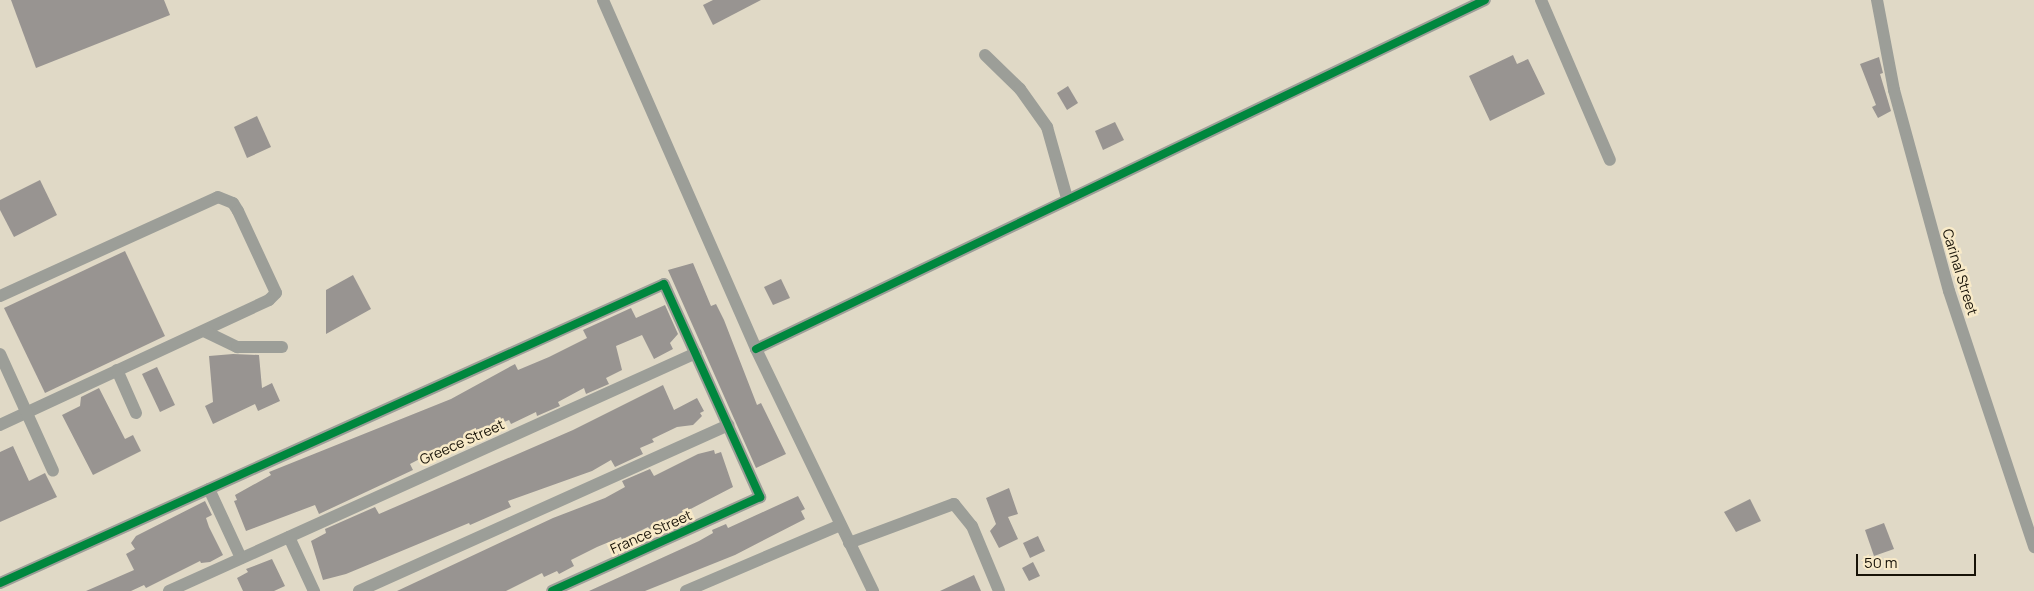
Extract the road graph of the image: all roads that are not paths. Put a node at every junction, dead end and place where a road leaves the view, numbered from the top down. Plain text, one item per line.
1 (603, 0) edge
2 (1485, 0) edge
3 (1541, 0) edge
4 (1877, 0) edge
5 (985, 55) dead end
6 (1610, 160) dead end
7 (1067, 198) junction
8 (0, 296) edge
9 (204, 330) junction
10 (282, 347) dead end
11 (756, 349) junction
12 (696, 353) junction
13 (0, 354) edge
14 (117, 370) junction
15 (26, 412) junction
16 (136, 412) dead end
17 (0, 425) edge
18 (728, 425) junction
19 (53, 471) dead end
20 (210, 489) junction
21 (841, 525) junction
22 (289, 536) junction
23 (850, 543) junction
24 (2034, 547) edge
25 (241, 558) junction
26 (0, 583) edge
27 (190, 587) edge
28 (169, 591) edge
29 (314, 591) edge
30 (360, 591) edge
31 (552, 591) edge
32 (686, 591) edge
33 (873, 591) edge
34 (999, 591) edge

1 - 11 street
2 - 7 street
3 - 6 street
4 - 24 street, Carinal Street
5 - 7 street
7 - 11 street
8 - 9 street
9 - 10 street
9 - 14 street
11 - 21 street
12 - 18 street
12 - 20 street
12 - 22 street, Greece Street
13 - 15 street
14 - 15 street
14 - 16 street
15 - 17 street
15 - 19 street
18 - 30 street
18 - 31 street, France Street
20 - 25 street
20 - 26 street
21 - 23 street
21 - 32 street
22 - 25 street, Greece Street
22 - 29 street
23 - 33 street
23 - 34 street
25 - 27 street, Greece Street
27 - 28 street, Greece Street

